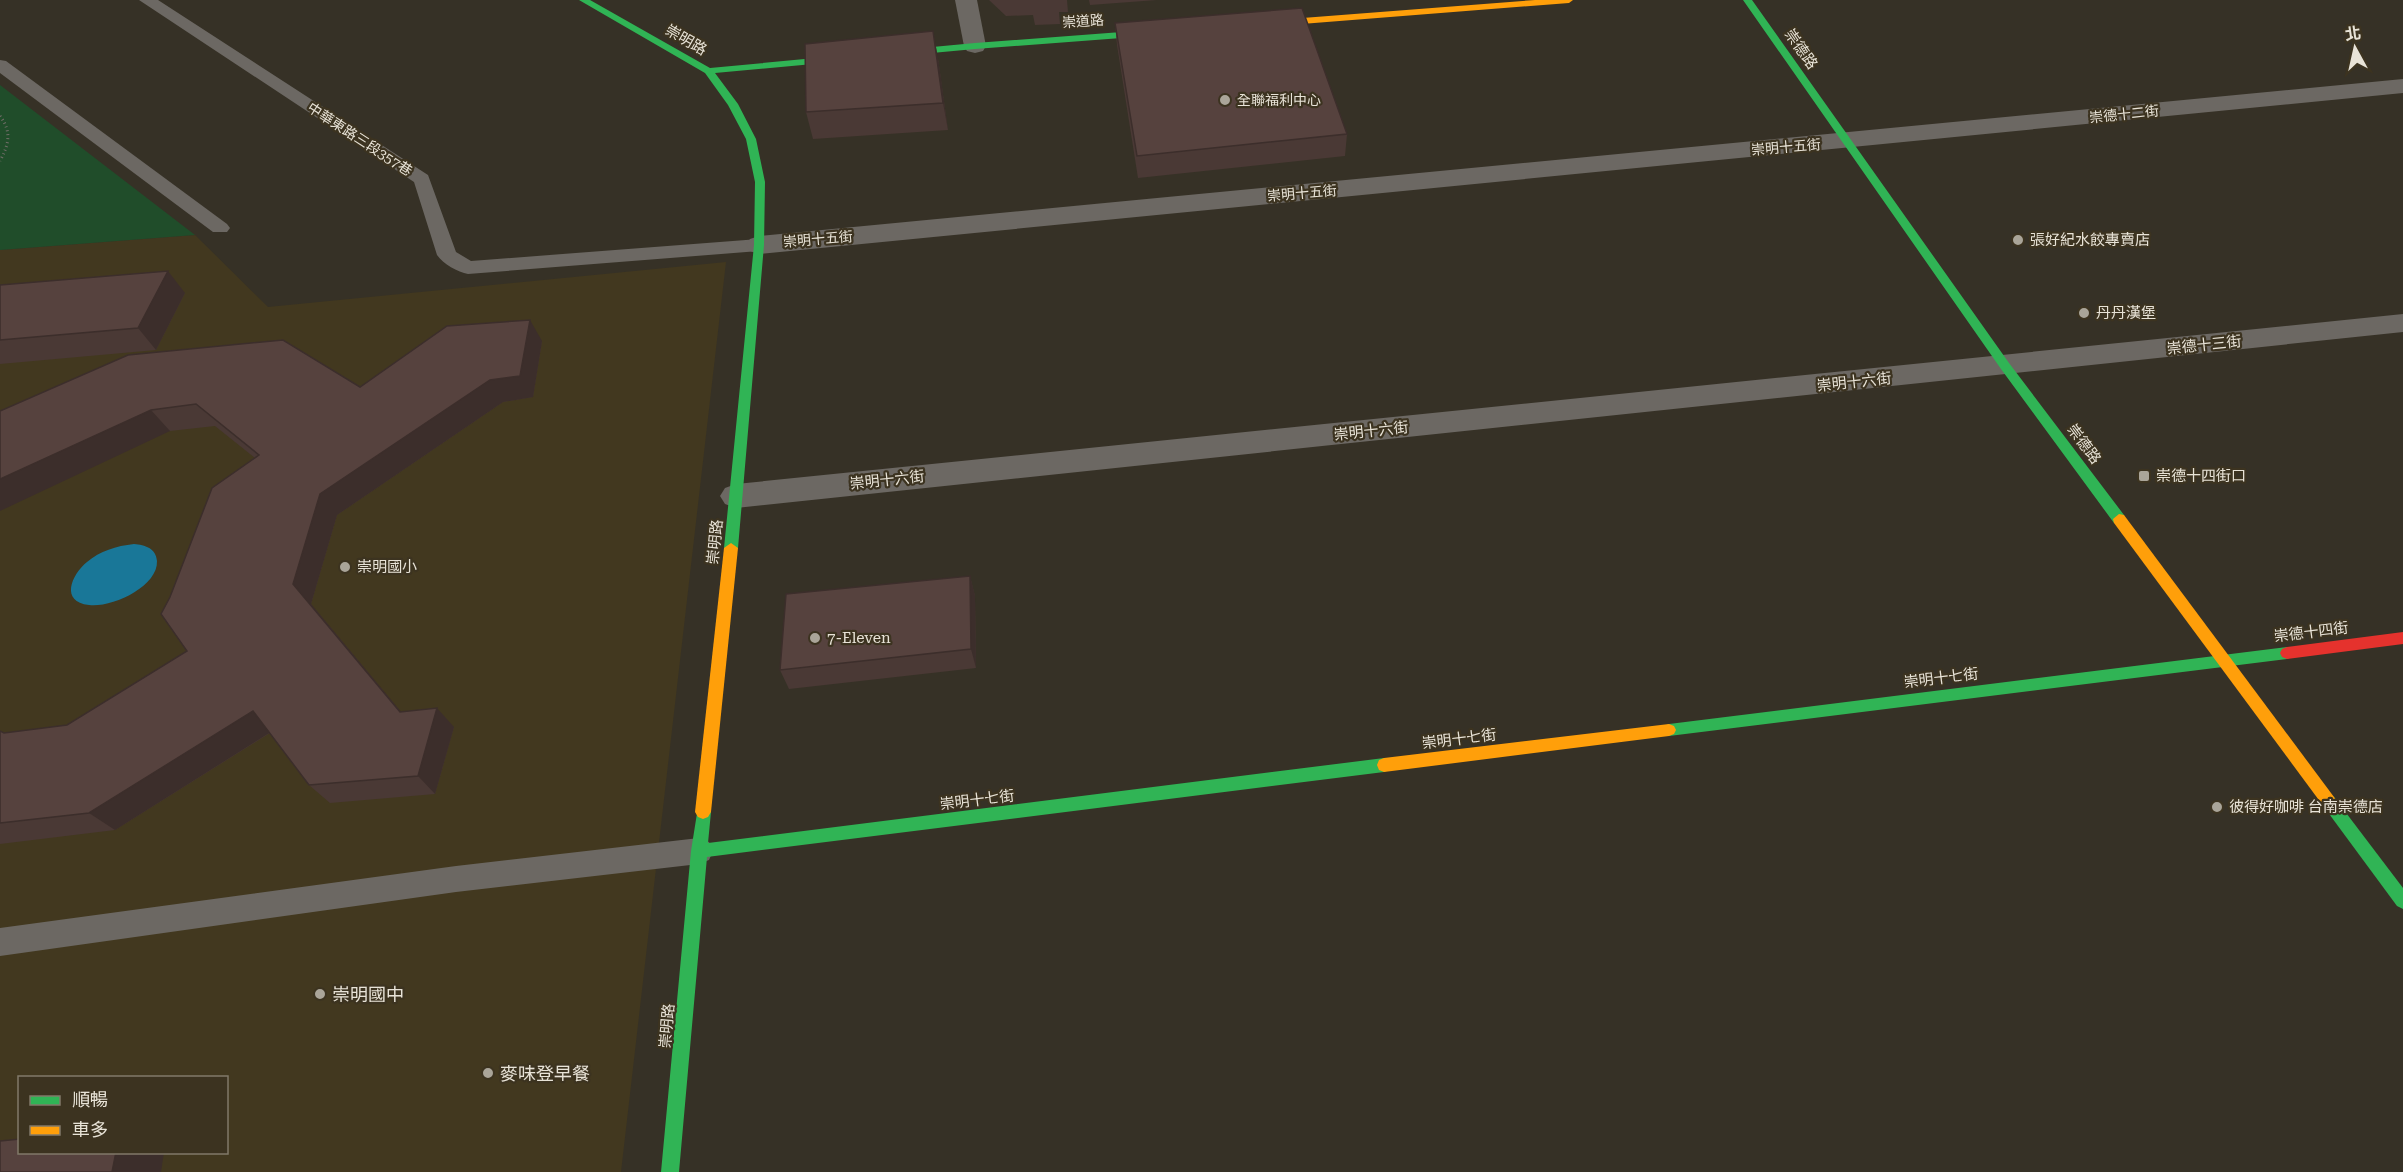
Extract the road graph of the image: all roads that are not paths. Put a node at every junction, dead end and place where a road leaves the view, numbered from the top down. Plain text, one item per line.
1 (147, 0) edge
2 (583, 0) edge
3 (966, 0) edge
4 (1569, 0) edge
5 (1747, 0) edge
6 (1248, 25) edge
7 (1177, 30) edge
8 (975, 46) junction
9 (0, 65) edge
10 (708, 71) junction
11 (2403, 86) edge
12 (1845, 141) junction
13 (220, 228) dead end
14 (759, 245) junction
15 (2403, 323) edge
16 (2005, 366) junction
17 (736, 496) junction
18 (2403, 638) edge
19 (2223, 659) junction
20 (699, 851) junction
21 (2403, 901) edge
22 (0, 942) edge
23 (670, 1172) edge

1 - 14 lane, 中華東路三段357巷
2 - 10 street, 崇明路
3 - 8 street
4 - 6 street
5 - 12 street, 崇德路
7 - 8 street, 崇道路
8 - 10 street, 崇道路
9 - 13 lane
10 - 14 street, 崇明路
11 - 12 street, 崇德十二街
12 - 14 street, 崇明十五街
12 - 16 street, 崇德路
14 - 17 street, 崇明路
15 - 16 street, 崇德十三街
16 - 17 street, 崇明十六街
16 - 19 street, 崇德路
17 - 20 street, 崇明路
18 - 19 street, 崇德十四街
19 - 20 street, 崇明十七街
19 - 21 street, 崇德路
20 - 22 lane
20 - 23 street, 崇明路

